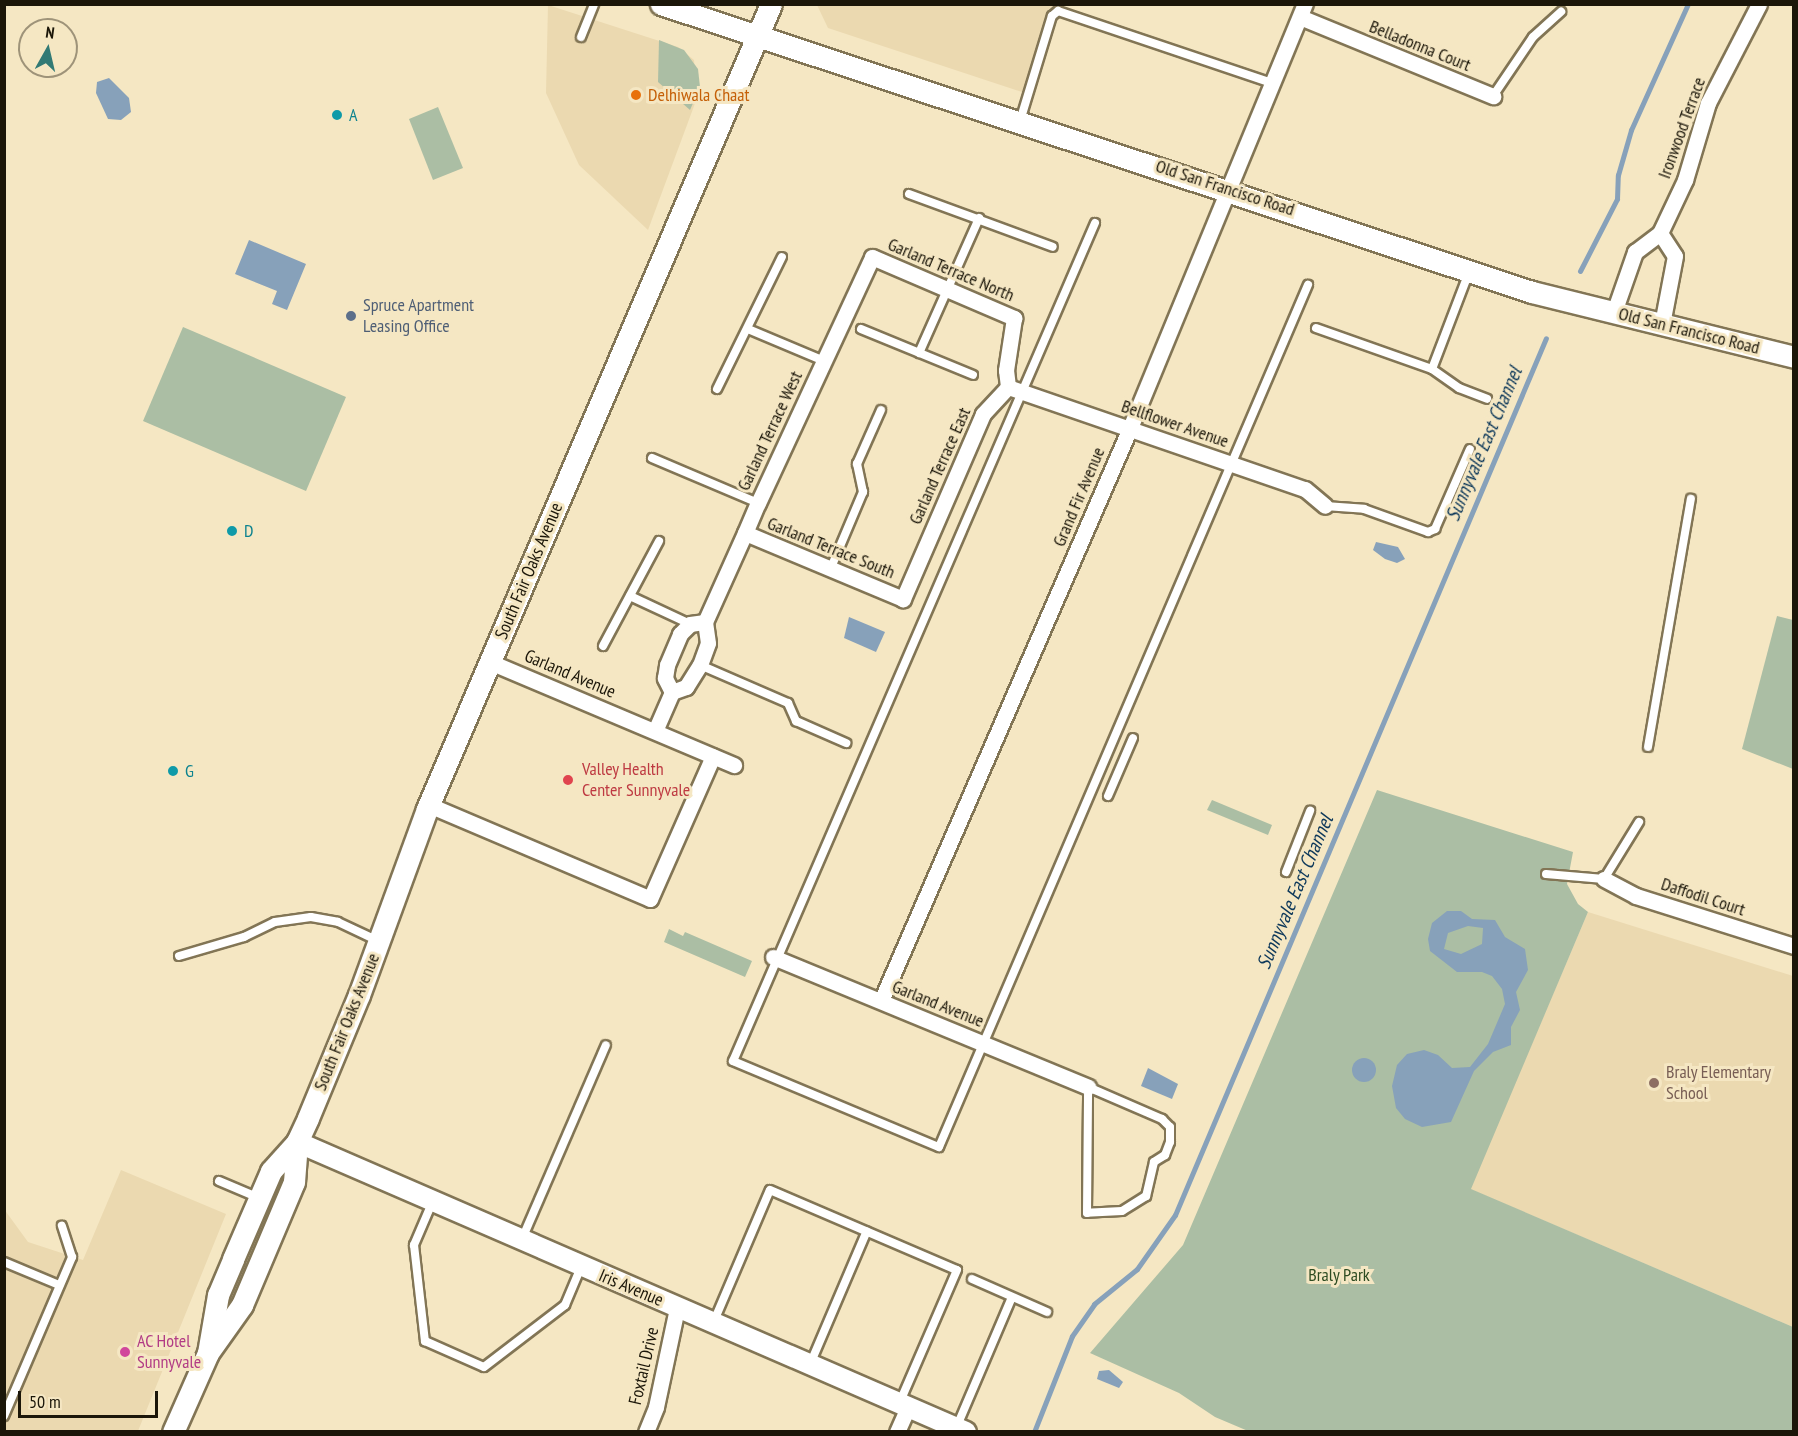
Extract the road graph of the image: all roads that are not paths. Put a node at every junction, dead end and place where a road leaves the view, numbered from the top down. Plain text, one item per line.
1 (594, 4) edge
2 (771, 4) edge
3 (1759, 4) edge
4 (662, 5) edge
5 (1302, 11) edge
6 (1561, 12) dead end
7 (581, 37) dead end
8 (758, 37) junction
9 (1272, 83) junction
10 (1493, 96) joint
11 (1019, 122) junction
12 (1228, 189) junction
13 (909, 194) dead end
14 (979, 218) junction
15 (1095, 223) dead end
16 (1660, 233) junction
17 (1053, 247) dead end
18 (782, 257) dead end
19 (872, 258) joint
20 (1470, 271) junction
21 (1308, 285) dead end
22 (946, 290) junction
23 (1614, 312) junction
24 (1662, 324) junction
25 (1316, 328) dead end
26 (747, 329) junction
27 (861, 329) dead end
28 (919, 353) junction
29 (1793, 354) edge
30 (824, 361) junction
31 (1432, 369) junction
32 (973, 375) dead end
33 (717, 389) dead end
34 (1016, 389) junction
35 (1487, 399) dead end
36 (881, 410) dead end
37 (1130, 428) junction
38 (1470, 449) dead end
39 (652, 458) dead end
40 (1232, 464) junction
41 (1691, 499) dead end
42 (758, 503) junction
43 (1325, 506) joint
44 (745, 533) junction
45 (659, 541) dead end
46 (829, 571) junction
47 (630, 596) junction
48 (903, 599) joint
49 (698, 623) junction
50 (603, 646) dead end
51 (490, 662) junction
52 (700, 665) junction
53 (672, 692) junction
54 (655, 731) junction
55 (1133, 738) dead end
56 (846, 743) dead end
57 (1648, 747) dead end
58 (713, 756) junction
59 (734, 765) dead end
60 (1108, 796) dead end
61 (429, 805) junction
62 (1311, 811) dead end
63 (1639, 822) dead end
64 (1286, 872) dead end
65 (1546, 874) dead end
66 (1604, 879) junction
67 (378, 941) junction
68 (1794, 946) edge
69 (179, 956) dead end
70 (776, 958) junction
71 (881, 1001) junction
72 (983, 1043) junction
73 (606, 1046) dead end
74 (1088, 1087) junction
75 (297, 1142) junction
76 (219, 1181) dead end
77 (259, 1198) junction
78 (432, 1203) junction
79 (62, 1226) dead end
80 (867, 1232) junction
81 (522, 1241) junction
82 (4, 1262) edge
83 (581, 1267) junction
84 (972, 1279) dead end
85 (59, 1285) junction
86 (1011, 1297) junction
87 (678, 1308) junction
88 (1047, 1312) dead end
89 (713, 1323) junction
90 (208, 1353) junction
91 (810, 1365) junction
92 (904, 1405) junction
93 (4, 1416) edge
94 (961, 1429) edge
95 (173, 1431) edge
96 (646, 1431) edge
97 (897, 1431) edge

1 - 7 lane
2 - 8 main road, South Fair Oaks Avenue
3 - 16 street, Ironwood Terrace
4 - 8 main road, Old San Francisco Road
5 - 9 street, Grand Fir Avenue
5 - 10 street, Belladonna Court
6 - 10 lane
8 - 11 main road, Old San Francisco Road
8 - 51 main road, South Fair Oaks Avenue
9 - 11 lane
9 - 12 street, Grand Fir Avenue
11 - 12 main road, Old San Francisco Road
12 - 20 main road, Old San Francisco Road
12 - 37 street, Grand Fir Avenue
13 - 14 lane
14 - 17 lane
14 - 22 lane
15 - 34 lane
16 - 23 street, Ironwood Terrace
16 - 24 street
18 - 26 lane
19 - 22 street, Garland Terrace North
19 - 30 street, Garland Terrace West
20 - 23 main road, Old San Francisco Road
20 - 31 lane
21 - 40 lane
22 - 28 lane
22 - 34 street, Garland Terrace North
23 - 24 main road, Old San Francisco Road
24 - 29 main road, Old San Francisco Road
25 - 31 lane
26 - 30 lane
26 - 33 lane
27 - 28 lane
28 - 32 lane
30 - 42 street, Garland Terrace West
31 - 35 lane
34 - 37 street, Bellflower Avenue
34 - 48 street, Garland Terrace East
34 - 70 lane
36 - 46 lane
37 - 40 street, Bellflower Avenue
37 - 71 street, Grand Fir Avenue
38 - 43 lane
39 - 42 lane
40 - 43 street, Bellflower Avenue
40 - 72 lane
41 - 57 lane
42 - 44 street, Garland Terrace West
44 - 46 street, Garland Terrace South
44 - 49 street, Garland Terrace West
45 - 47 lane
46 - 48 street, Garland Terrace South
47 - 49 lane
47 - 50 lane
49 - 52 street, Garland Terrace West
49 - 53 street, Garland Terrace West
51 - 54 street, Garland Avenue
51 - 61 main road, South Fair Oaks Avenue
52 - 53 street, Garland Terrace West
52 - 56 lane
53 - 54 street, Garland Terrace West
54 - 58 street, Garland Avenue
55 - 60 lane
58 - 59 street, Garland Avenue
58 - 61 street
61 - 67 main road, South Fair Oaks Avenue
62 - 64 lane
63 - 66 lane
65 - 66 lane
66 - 68 street, Daffodil Court
67 - 69 lane
67 - 75 main road, South Fair Oaks Avenue
70 - 71 street, Garland Avenue
70 - 72 lane
71 - 72 street, Garland Avenue
72 - 74 street, Garland Avenue
73 - 81 lane
74 - 74 lane
75 - 77 main road, South Fair Oaks Avenue
75 - 78 street, Iris Avenue
75 - 90 main road, South Fair Oaks Avenue
76 - 77 lane
77 - 90 main road, South Fair Oaks Avenue
78 - 81 street, Iris Avenue
78 - 83 lane
79 - 85 lane
80 - 89 lane
80 - 91 lane
80 - 92 lane
81 - 83 street, Iris Avenue
82 - 85 lane
83 - 87 street, Iris Avenue
84 - 86 lane
85 - 93 lane
86 - 88 lane
86 - 94 lane
87 - 89 street, Iris Avenue
87 - 96 street, Foxtail Drive
89 - 91 street, Iris Avenue
90 - 95 main road, South Fair Oaks Avenue
91 - 92 street, Iris Avenue
92 - 94 street, Iris Avenue
92 - 97 street

